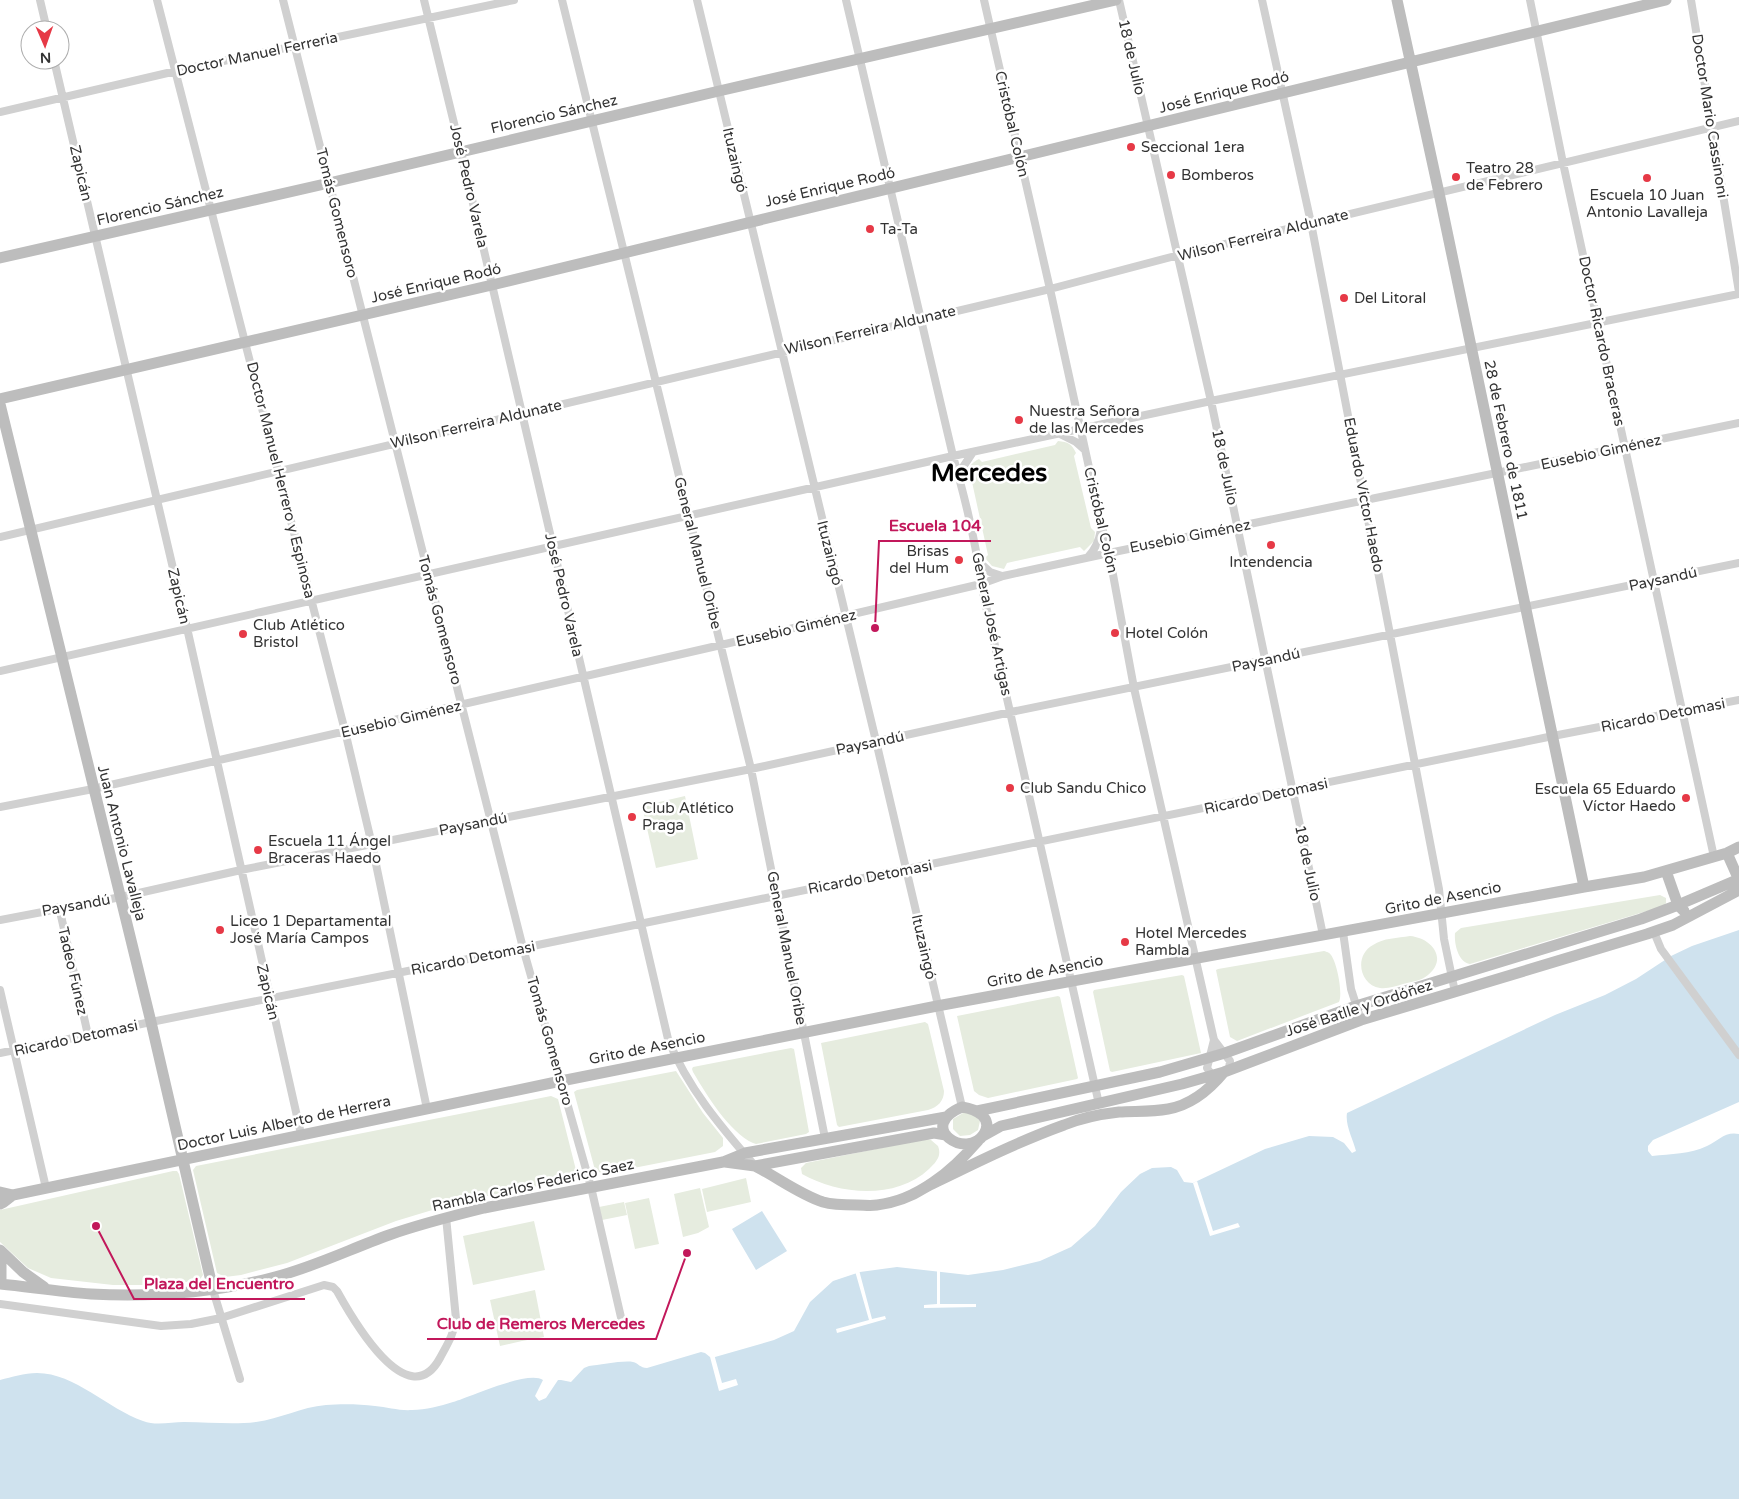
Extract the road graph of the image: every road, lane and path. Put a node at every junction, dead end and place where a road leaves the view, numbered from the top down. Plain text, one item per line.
1 (40, 0) edge
2 (157, 0) edge
3 (283, 0) edge
4 (424, 0) edge
5 (514, 0) edge
6 (562, 0) edge
7 (697, 0) edge
8 (846, 0) edge
9 (984, 0) edge
10 (1117, 0) edge
11 (1262, 0) edge
12 (1397, 0) edge
13 (1530, 0) edge
14 (1666, 0) edge
15 (1691, 0) edge
16 (428, 18) junction
17 (45, 20) edge
18 (990, 28) junction
19 (1536, 32) junction
20 (295, 46) junction
21 (860, 59) junction
22 (1409, 62) junction
23 (56, 70) edge
24 (176, 71) junction
25 (719, 90) junction
26 (1283, 93) junction
27 (63, 98) junction
28 (0, 112) edge
29 (591, 121) junction
30 (1739, 121) edge
31 (1148, 126) junction
32 (1712, 127) junction
33 (461, 152) junction
34 (1020, 157) junction
35 (1563, 163) junction
36 (328, 183) junction
37 (891, 188) junction
38 (1439, 193) junction
39 (211, 209) junction
40 (750, 222) junction
41 (1311, 223) junction
42 (96, 236) junction
43 (624, 253) junction
44 (1179, 255) junction
45 (0, 258) edge
46 (492, 285) junction
47 (1050, 289) junction
48 (1739, 293) edge
49 (363, 316) junction
50 (921, 318) junction
51 (1598, 322) junction
52 (246, 342) junction
53 (1472, 348) junction
54 (782, 351) junction
55 (126, 370) junction
56 (1340, 374) junction
57 (656, 381) junction
58 (0, 399) edge
59 (1211, 401) junction
60 (0, 404) edge
61 (522, 413) junction
62 (1739, 423) edge
63 (1080, 430) junction
64 (1060, 434) junction
65 (394, 443) junction
66 (1625, 447) junction
67 (1085, 450) junction
68 (973, 452) junction
69 (953, 456) junction
70 (279, 470) junction
71 (1498, 473) junction
72 (960, 480) junction
73 (814, 487) junction
74 (156, 500) junction
75 (1365, 501) junction
76 (690, 516) junction
77 (1102, 527) junction
78 (1238, 527) junction
79 (31, 530) junction
80 (0, 537) edge
81 (554, 547) junction
82 (1109, 553) junction
83 (1087, 558) junction
84 (979, 562) junction
85 (1739, 563) edge
86 (428, 575) junction
87 (1003, 576) junction
88 (1654, 580) junction
89 (981, 584) junction
90 (312, 602) junction
91 (1526, 607) junction
92 (846, 616) junction
93 (187, 628) junction
94 (1391, 635) junction
95 (721, 646) junction
96 (61, 657) junction
97 (1266, 660) junction
98 (0, 671) edge
99 (583, 676) junction
100 (1134, 688) junction
101 (1739, 700) edge
102 (462, 705) junction
103 (1011, 712) junction
104 (1682, 712) junction
105 (345, 731) junction
106 (1553, 736) junction
107 (876, 741) junction
108 (217, 761) junction
109 (1415, 765) junction
110 (751, 769) junction
111 (93, 789) junction
112 (1292, 790) junction
113 (611, 797) junction
114 (0, 807) edge
115 (1164, 817) junction
116 (491, 820) junction
117 (1040, 842) junction
118 (372, 845) junction
119 (1739, 848) edge
120 (1727, 853) junction
121 (1714, 857) junction
122 (241, 870) junction
123 (907, 870) junction
124 (1666, 872) junction
125 (1739, 879) edge
126 (1584, 886) junction
127 (1739, 890) edge
128 (777, 895) junction
129 (121, 896) junction
130 (1678, 905) junction
131 (59, 907) junction
132 (1442, 914) junction
133 (1690, 916) junction
134 (0, 920) edge
135 (641, 924) junction
136 (1343, 932) junction
137 (1654, 932) junction
138 (1323, 935) junction
139 (523, 948) junction
140 (1196, 958) junction
141 (399, 972) junction
142 (1452, 978) junction
143 (1072, 981) junction
144 (0, 990) edge
145 (1455, 992) junction
146 (269, 998) junction
147 (937, 1006) junction
148 (1356, 1006) junction
149 (1361, 1020) junction
150 (151, 1022) junction
151 (804, 1032) junction
152 (88, 1035) junction
153 (1214, 1040) junction
154 (14, 1051) junction
155 (1225, 1053) junction
156 (0, 1054) edge
157 (1739, 1055) edge
158 (676, 1057) junction
159 (1210, 1058) junction
160 (1222, 1072) junction
161 (561, 1081) junction
162 (1095, 1086) junction
163 (1099, 1104) junction
164 (962, 1107) junction
165 (427, 1109) junction
166 (977, 1111) junction
167 (946, 1117) junction
168 (301, 1134) junction
169 (946, 1135) junction
170 (825, 1138) junction
171 (980, 1138) junction
172 (744, 1153) junction
173 (182, 1159) junction
174 (723, 1162) junction
175 (755, 1166) junction
176 (928, 1186) junction
177 (591, 1187) junction
178 (46, 1188) junction
179 (0, 1192) edge
180 (13, 1195) junction
181 (0, 1204) edge
182 (446, 1217) junction
183 (0, 1250) edge
184 (1, 1284) edge
185 (45, 1288) junction
186 (213, 1290) junction
187 (0, 1304) edge
188 (221, 1318) junction
189 (622, 1326) dead end
190 (240, 1379) dead end

1 - 17 street
2 - 24 street, Doctor Manuel Herrero y Espinosa
3 - 20 street, Tomás Gomensoro
4 - 16 street, José Pedro Varela
5 - 16 street, Doctor Manuel Ferreria
6 - 29 street, General Manuel Oribe
7 - 25 street, Ituzaingó
8 - 21 street, General José Artigas
9 - 18 street, Cristóbal Colón
10 - 18 street, Florencio Sánchez
10 - 31 street, 18 de Julio
11 - 26 street, Eduardo Víctor Haedo
12 - 22 street, 28 de Febrero de 1811
13 - 19 street, Doctor Ricardo Braceras
14 - 19 street, José Enrique Rodó
15 - 32 street, Doctor Mario Cassinoni
16 - 20 street, Doctor Manuel Ferreria
16 - 33 street, José Pedro Varela
18 - 21 street, Florencio Sánchez
18 - 34 street, Cristóbal Colón
19 - 22 street, José Enrique Rodó
19 - 35 street, Doctor Ricardo Braceras
20 - 24 street, Doctor Manuel Ferreria
20 - 36 street, Tomás Gomensoro
21 - 25 street, Florencio Sánchez
21 - 37 street, General José Artigas
22 - 26 street, José Enrique Rodó
22 - 38 street, 28 de Febrero de 1811
23 - 27 street, Zapicán
24 - 27 street, Doctor Manuel Ferreria
24 - 39 street, Doctor Manuel Herrero y Espinosa
25 - 29 street, Florencio Sánchez
25 - 40 street, Ituzaingó
26 - 31 street, José Enrique Rodó
26 - 41 street, Eduardo Víctor Haedo
27 - 28 street, Doctor Manuel Ferreria
27 - 42 street, Zapicán
29 - 33 street, Florencio Sánchez
29 - 43 street, General Manuel Oribe
30 - 32 street, Wilson Ferreira Aldunate
31 - 34 street, José Enrique Rodó
31 - 44 street, 18 de Julio
32 - 35 street, Wilson Ferreira Aldunate
32 - 48 street, Doctor Mario Cassinoni
33 - 36 street, Florencio Sánchez
33 - 46 street, José Pedro Varela
34 - 37 street, José Enrique Rodó
34 - 47 street, Cristóbal Colón
35 - 38 street, Wilson Ferreira Aldunate
35 - 51 street, Doctor Ricardo Braceras
36 - 39 street, Florencio Sánchez
36 - 49 street, Tomás Gomensoro
37 - 40 street, José Enrique Rodó
37 - 50 street, General José Artigas
38 - 41 street, Wilson Ferreira Aldunate
38 - 53 street, 28 de Febrero de 1811
39 - 42 street, Florencio Sánchez
39 - 52 street, Doctor Manuel Herrero y Espinosa
40 - 43 street, José Enrique Rodó
40 - 54 street, Ituzaingó
41 - 44 street, Wilson Ferreira Aldunate
41 - 56 street, Eduardo Víctor Haedo
42 - 45 street, Florencio Sánchez
42 - 55 street, Zapicán
43 - 46 street, José Enrique Rodó
43 - 57 street, General Manuel Oribe
44 - 47 street, Wilson Ferreira Aldunate
44 - 59 street, 18 de Julio
46 - 49 street, José Enrique Rodó
46 - 61 street, José Pedro Varela
47 - 50 street, Wilson Ferreira Aldunate
47 - 63 street, Cristóbal Colón
48 - 51 street
49 - 52 street, José Enrique Rodó
49 - 65 street, Tomás Gomensoro
50 - 54 street, Wilson Ferreira Aldunate
50 - 69 street, General José Artigas
51 - 53 street
51 - 66 street, Doctor Ricardo Braceras
52 - 55 street, José Enrique Rodó
52 - 70 street, Doctor Manuel Herrero y Espinosa
53 - 56 street
53 - 71 street, 28 de Febrero de 1811
54 - 57 street, Wilson Ferreira Aldunate
54 - 73 street, Ituzaingó
55 - 58 street, José Enrique Rodó
55 - 74 street, Zapicán
56 - 59 street
56 - 75 street, Eduardo Víctor Haedo
57 - 61 street, Wilson Ferreira Aldunate
57 - 76 street, General Manuel Oribe
59 - 63 street
59 - 78 street, 18 de Julio
60 - 79 street, Juan Antonio Lavalleja
61 - 65 street, Wilson Ferreira Aldunate
61 - 81 street, José Pedro Varela
62 - 66 street, Eusebio Giménez
63 - 64 street
63 - 67 street, Cristóbal Colón
64 - 67 street
64 - 68 street
65 - 70 street, Wilson Ferreira Aldunate
65 - 86 street, Tomás Gomensoro
66 - 71 street, Eusebio Giménez
66 - 88 street, Doctor Ricardo Braceras
67 - 77 street, Cristóbal Colón
68 - 69 street
68 - 72 street
69 - 72 street, General José Artigas
69 - 73 street
70 - 74 street, Wilson Ferreira Aldunate
70 - 90 street, Doctor Manuel Herrero y Espinosa
71 - 75 street, Eusebio Giménez
71 - 91 street, 28 de Febrero de 1811
72 - 84 street, General José Artigas
73 - 76 street
73 - 92 street, Ituzaingó
74 - 79 street, Wilson Ferreira Aldunate
74 - 93 street, Zapicán
75 - 78 street, Eusebio Giménez
75 - 94 street, Eduardo Víctor Haedo
76 - 81 street
76 - 95 street, General Manuel Oribe
77 - 82 street, Cristóbal Colón
77 - 83 street
78 - 82 street, Eusebio Giménez
78 - 97 street, 18 de Julio
79 - 80 street, Wilson Ferreira Aldunate
79 - 96 street, Juan Antonio Lavalleja
81 - 86 street
81 - 99 street, José Pedro Varela
82 - 83 street, Eusebio Giménez
82 - 100 street, Cristóbal Colón
83 - 87 street, Eusebio Giménez
84 - 87 street
84 - 89 street, General José Artigas
85 - 88 street, Paysandú
86 - 90 street
86 - 102 street, Tomás Gomensoro
87 - 89 street, Eusebio Giménez
88 - 91 street, Paysandú
88 - 104 street, Doctor Ricardo Braceras
89 - 92 street, Eusebio Giménez
89 - 103 street, General José Artigas
90 - 93 street
90 - 105 street, Doctor Manuel Herrero y Espinosa
91 - 94 street, Paysandú
91 - 106 street, 28 de Febrero de 1811
92 - 95 street, Eusebio Giménez
92 - 107 street, Ituzaingó
93 - 96 street
93 - 108 street, Zapicán
94 - 97 street, Paysandú
94 - 109 street, Eduardo Víctor Haedo
95 - 99 street, Eusebio Giménez
95 - 110 street, General Manuel Oribe
96 - 98 street
96 - 111 street, Juan Antonio Lavalleja
97 - 100 street, Paysandú
97 - 112 street, 18 de Julio
99 - 102 street, Eusebio Giménez
99 - 113 street, José Pedro Varela
100 - 103 street, Paysandú
100 - 115 street, Cristóbal Colón
101 - 104 street, Ricardo Detomasi
102 - 105 street, Eusebio Giménez
102 - 116 street, Tomás Gomensoro
103 - 107 street, Paysandú
103 - 117 street, General José Artigas
104 - 106 street, Ricardo Detomasi
104 - 121 street, Doctor Ricardo Braceras
105 - 108 street, Eusebio Giménez
105 - 118 street, Doctor Manuel Herrero y Espinosa
106 - 109 street, Ricardo Detomasi
106 - 126 street, 28 de Febrero de 1811
107 - 110 street, Paysandú
107 - 123 street, Ituzaingó
108 - 111 street, Eusebio Giménez
108 - 122 street, Zapicán
109 - 112 street, Ricardo Detomasi
109 - 132 street, Eduardo Víctor Haedo
110 - 113 street, Paysandú
110 - 128 street, General Manuel Oribe
111 - 114 street, Eusebio Giménez
111 - 129 street, Juan Antonio Lavalleja
112 - 115 street, Ricardo Detomasi
112 - 138 street, 18 de Julio
113 - 116 street, Paysandú
113 - 135 street, José Pedro Varela
115 - 117 street, Ricardo Detomasi
115 - 140 street, Cristóbal Colón
116 - 118 street, Paysandú
116 - 139 street, Tomás Gomensoro
117 - 123 street, Ricardo Detomasi
117 - 143 street, General José Artigas
118 - 122 street, Paysandú
118 - 141 street, Doctor Manuel Herrero y Espinosa
119 - 120 street, Grito de Asencio
120 - 121 street, Grito de Asencio
120 - 125 street
121 - 124 street, Grito de Asencio
122 - 129 street, Paysandú
122 - 146 street, Zapicán
123 - 128 street, Ricardo Detomasi
123 - 147 street, Ituzaingó
124 - 126 street, Grito de Asencio
124 - 130 street
125 - 130 street
126 - 132 street, Grito de Asencio
127 - 133 street, José Batlle y Ordóñez
128 - 135 street, Ricardo Detomasi
128 - 151 street, General Manuel Oribe
129 - 131 street, Paysandú
129 - 150 street, Juan Antonio Lavalleja
130 - 133 street
130 - 142 street
131 - 134 street, Paysandú
131 - 152 street, Tadeo Fúnez
132 - 136 street, Grito de Asencio
132 - 142 street, Eduardo Víctor Haedo
133 - 137 street, José Batlle y Ordóñez
135 - 139 street, Ricardo Detomasi
135 - 158 street, José Pedro Varela
136 - 138 street, Grito de Asencio
136 - 148 street
137 - 145 street, José Batlle y Ordóñez
137 - 157 street
138 - 140 street, Grito de Asencio
139 - 141 street, Ricardo Detomasi
139 - 161 street, Tomás Gomensoro
140 - 143 street, Grito de Asencio
140 - 153 street, Cristóbal Colón
141 - 146 street, Ricardo Detomasi
141 - 165 street, Doctor Manuel Herrero y Espinosa
142 - 145 street, Eduardo Víctor Haedo
142 - 148 street
143 - 147 street, Grito de Asencio
143 - 162 street, General José Artigas
144 - 154 street
145 - 149 street, José Batlle y Ordóñez
146 - 150 street, Ricardo Detomasi
146 - 168 street, Zapicán
147 - 151 street, Grito de Asencio
147 - 164 street, Ituzaingó
148 - 149 street
148 - 155 street
149 - 160 street, José Batlle y Ordóñez
150 - 152 street, Ricardo Detomasi
150 - 173 street, Juan Antonio Lavalleja
151 - 158 street, Grito de Asencio
151 - 170 street, General Manuel Oribe
152 - 154 street, Ricardo Detomasi
153 - 155 street
153 - 159 street
154 - 156 street, Ricardo Detomasi
154 - 178 street
155 - 159 street
155 - 160 street
158 - 161 street, Grito de Asencio
158 - 172 street, José Pedro Varela
159 - 160 street
159 - 162 street
160 - 163 street, José Batlle y Ordóñez
160 - 176 street
161 - 165 street, Doctor Luis Alberto de Herrera
161 - 177 street, Tomás Gomensoro
162 - 163 street, General José Artigas
162 - 166 street
163 - 171 street, José Batlle y Ordóñez
164 - 166 street
164 - 167 street
165 - 168 street, Doctor Luis Alberto de Herrera
166 - 171 street
167 - 169 street
167 - 170 street, Rambla Carlos Federico Saez
168 - 173 street, Doctor Luis Alberto de Herrera
169 - 171 street
169 - 175 street, Rambla Carlos Federico Saez
170 - 172 street, Rambla Carlos Federico Saez
171 - 176 street
172 - 174 street, Rambla Carlos Federico Saez
172 - 175 street, José Pedro Varela
173 - 178 street, Doctor Luis Alberto de Herrera
173 - 186 street, Juan Antonio Lavalleja
174 - 175 street, Rambla Carlos Federico Saez
174 - 177 street, Rambla Carlos Federico Saez
175 - 176 street
177 - 182 street, Rambla Carlos Federico Saez
177 - 189 street, Tomás Gomensoro
178 - 180 street, Doctor Luis Alberto de Herrera
179 - 180 street, Doctor Luis Alberto de Herrera
180 - 181 street, Doctor Luis Alberto de Herrera
182 - 186 street, Rambla Carlos Federico Saez
182 - 188 street
183 - 184 street
183 - 185 street
184 - 185 street, Rambla Carlos Federico Saez
185 - 186 street, Rambla Carlos Federico Saez
186 - 188 street
187 - 188 street
188 - 190 street

